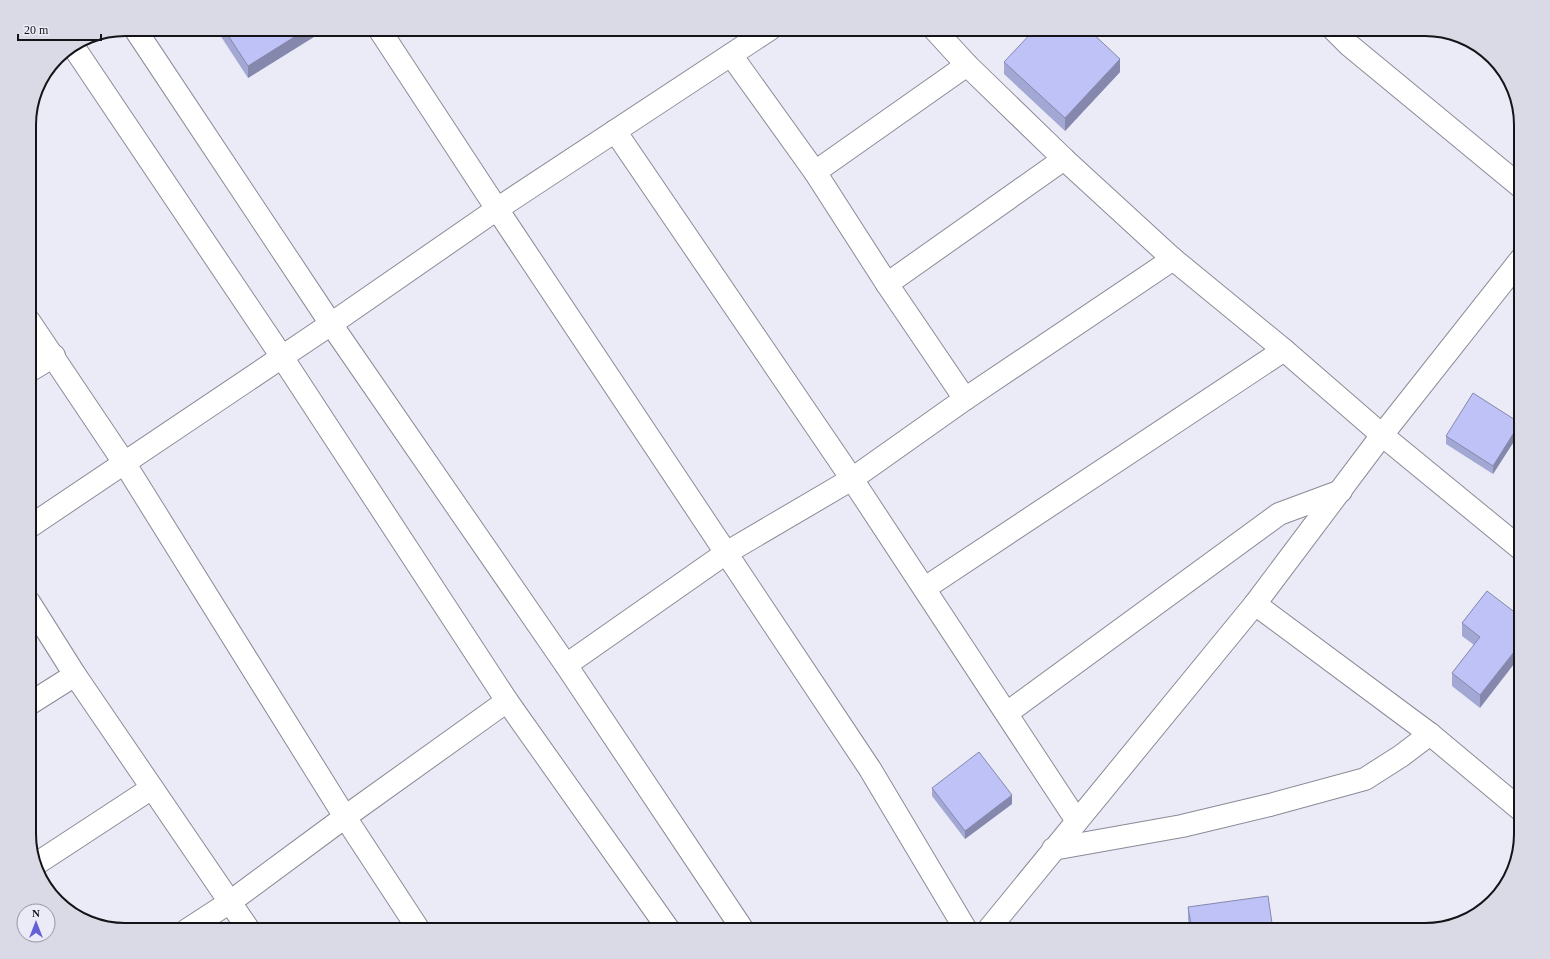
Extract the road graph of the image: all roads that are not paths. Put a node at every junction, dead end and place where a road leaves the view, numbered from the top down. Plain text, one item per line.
1 (140, 36) edge
2 (384, 36) edge
3 (760, 36) edge
4 (940, 36) edge
5 (1340, 36) edge
6 (76, 50) edge
7 (732, 55) junction
8 (967, 65) junction
9 (615, 131) junction
10 (1064, 159) junction
11 (815, 172) junction
12 (1514, 181) edge
13 (497, 209) junction
14 (1173, 259) junction
15 (1514, 269) edge
16 (887, 284) junction
17 (331, 324) junction
18 (36, 330) edge
19 (1284, 350) junction
20 (54, 356) junction
21 (282, 357) junction
22 (36, 367) edge
23 (965, 399) junction
24 (1382, 435) junction
25 (125, 464) junction
26 (852, 479) junction
27 (1341, 491) junction
28 (36, 522) edge
29 (1514, 543) edge
30 (726, 553) junction
31 (925, 588) junction
32 (1256, 604) junction
33 (36, 613) edge
34 (566, 665) junction
35 (75, 675) junction
36 (36, 700) edge
37 (507, 701) junction
38 (1006, 713) junction
39 (1430, 734) junction
40 (152, 788) junction
41 (1514, 804) edge
42 (345, 817) junction
43 (1077, 821) junction
44 (1053, 849) junction
45 (40, 861) edge
46 (230, 902) junction
47 (198, 923) edge
48 (244, 923) edge
49 (414, 923) edge
50 (664, 923) edge
51 (738, 923) edge
52 (962, 923) edge
53 (994, 923) edge

1 - 17 street
2 - 13 street
3 - 7 street
4 - 8 street
5 - 12 street
6 - 21 street
7 - 9 street
7 - 11 street
8 - 10 street
8 - 11 street
9 - 13 street
9 - 26 street
10 - 14 street
10 - 16 street
11 - 16 street
13 - 17 street
13 - 30 street
14 - 19 street
14 - 23 street
15 - 24 street
16 - 23 street
17 - 21 street
17 - 34 street
18 - 20 street
19 - 24 street
19 - 31 street
20 - 22 street
20 - 25 street
21 - 25 street
21 - 37 street
23 - 26 street
24 - 27 street
24 - 29 street
25 - 28 street
25 - 42 street
26 - 30 street
26 - 31 street
27 - 32 street
27 - 38 street
30 - 34 street
30 - 52 street
31 - 38 street
32 - 39 street
32 - 43 street
33 - 35 street
34 - 51 street
35 - 36 street
35 - 40 street
37 - 42 street
37 - 50 street
38 - 43 street
39 - 41 street
39 - 44 street
40 - 45 street
40 - 46 street
42 - 46 street
42 - 49 street
43 - 44 street
44 - 53 street
46 - 47 street
46 - 48 street

